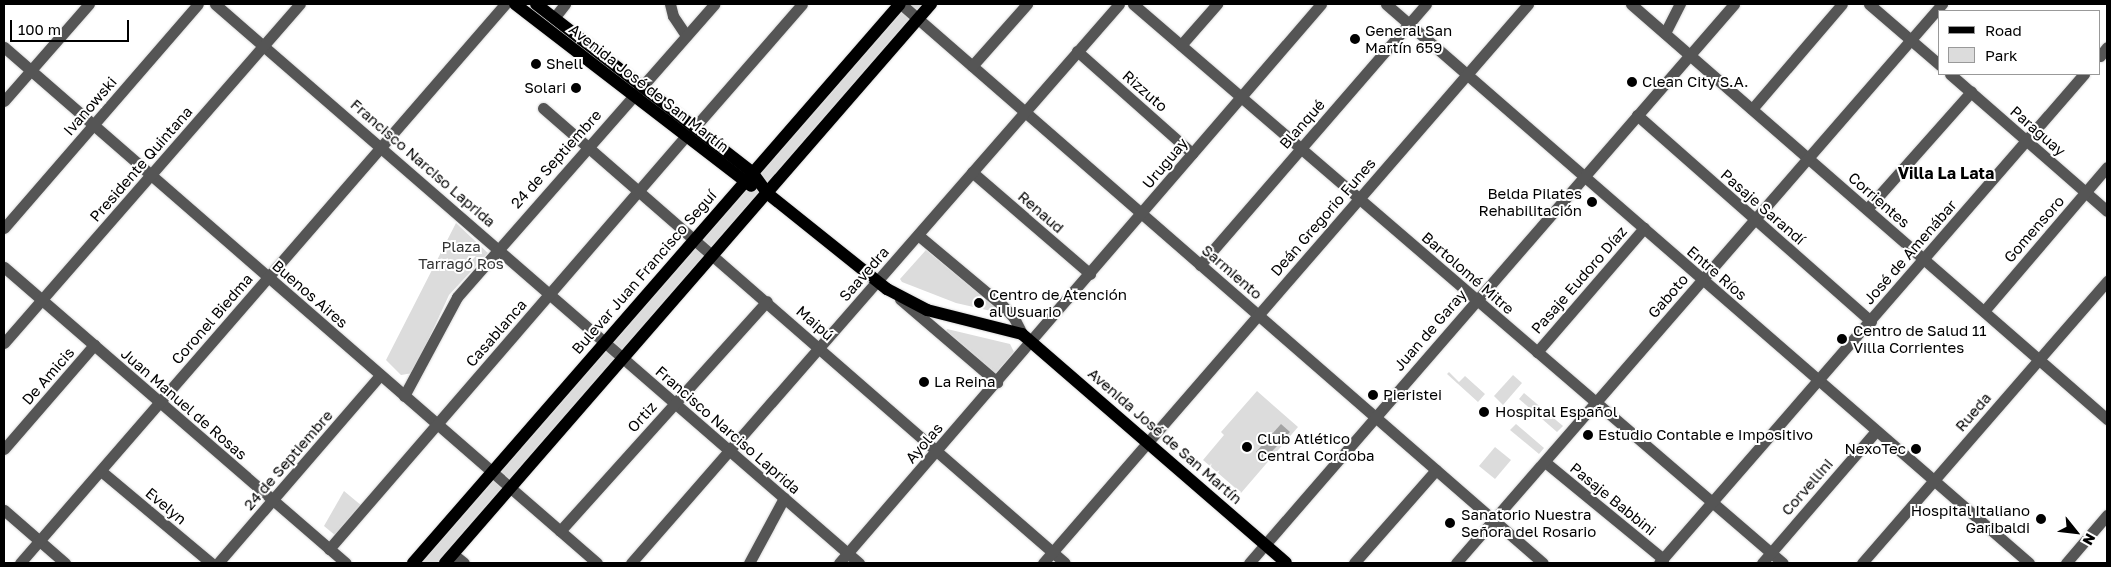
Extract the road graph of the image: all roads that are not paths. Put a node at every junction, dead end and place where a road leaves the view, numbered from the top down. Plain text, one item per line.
1 (89, 4) edge
2 (198, 4) edge
3 (215, 4) edge
4 (300, 4) edge
5 (505, 4) edge
6 (515, 4) edge
7 (536, 4) edge
8 (565, 4) edge
9 (670, 4) edge
10 (714, 4) edge
11 (802, 4) edge
12 (900, 4) edge
13 (932, 4) edge
14 (1027, 4) edge
15 (1119, 4) edge
16 (1134, 4) edge
17 (1217, 4) edge
18 (1321, 4) edge
19 (1386, 4) edge
20 (1426, 4) edge
21 (1528, 4) edge
22 (1632, 4) edge
23 (1680, 4) edge
24 (1734, 4) edge
25 (1842, 4) edge
26 (1869, 4) edge
27 (1942, 4) edge
28 (554, 18) junction
29 (918, 19) junction
30 (1409, 23) junction
31 (1666, 34) junction
32 (686, 36) junction
33 (1911, 40) junction
34 (1181, 44) junction
35 (264, 46) junction
36 (4, 47) edge
37 (1077, 52) junction
38 (1690, 54) junction
39 (1938, 63) edge
40 (972, 66) junction
41 (30, 70) junction
42 (1467, 74) junction
43 (1951, 75) edge
44 (2083, 75) edge
45 (1971, 92) junction
46 (637, 93) junction
47 (1240, 96) junction
48 (4, 101) edge
49 (543, 108) dead end
50 (1752, 109) junction
51 (1025, 112) junction
52 (1637, 115) junction
53 (93, 125) junction
54 (689, 133) junction
55 (2027, 141) junction
56 (587, 146) junction
57 (382, 147) junction
58 (1301, 148) junction
59 (1192, 153) junction
60 (1808, 158) junction
61 (2107, 167) edge
62 (752, 172) junction
63 (972, 172) junction
64 (150, 175) junction
65 (1584, 176) junction
66 (743, 182) junction
67 (640, 191) junction
68 (767, 192) junction
69 (2086, 192) junction
70 (1359, 199) junction
71 (1867, 209) junction
72 (2107, 211) edge
73 (1142, 214) junction
74 (1754, 220) junction
75 (4, 228) edge
76 (1644, 228) junction
77 (918, 234) junction
78 (695, 239) junction
79 (498, 248) junction
80 (713, 255) junction
81 (1924, 259) junction
82 (1200, 264) junction
83 (4, 267) edge
84 (1090, 274) junction
85 (269, 278) junction
86 (1703, 279) junction
87 (2107, 281) edge
88 (877, 282) junction
89 (549, 294) junction
90 (894, 294) junction
91 (42, 300) junction
92 (1476, 300) junction
93 (767, 301) junction
94 (1984, 311) junction
95 (1258, 315) junction
96 (1871, 320) junction
97 (1027, 338) junction
98 (605, 342) junction
99 (4, 343) edge
100 (94, 345) junction
101 (821, 348) junction
102 (1537, 352) junction
103 (623, 358) junction
104 (2039, 360) junction
105 (380, 375) junction
106 (997, 382) junction
107 (1818, 382) junction
108 (404, 396) junction
109 (160, 402) junction
110 (675, 403) junction
111 (1595, 403) junction
112 (1375, 417) junction
113 (2107, 419) edge
114 (437, 424) junction
115 (1876, 431) junction
116 (1148, 442) junction
117 (4, 449) edge
118 (729, 450) junction
119 (938, 450) junction
120 (1545, 462) junction
121 (1436, 470) junction
122 (101, 471) junction
123 (492, 472) junction
124 (1934, 481) junction
125 (510, 488) junction
126 (784, 498) junction
127 (274, 501) junction
128 (1712, 503) junction
129 (4, 510) edge
130 (2107, 515) edge
131 (1494, 520) junction
132 (560, 531) junction
133 (40, 541) junction
134 (1265, 544) junction
135 (329, 549) junction
136 (1052, 552) junction
137 (1771, 553) junction
138 (848, 554) junction
139 (449, 558) edge
140 (1661, 561) edge
141 (20, 563) edge
142 (65, 563) edge
143 (211, 563) edge
144 (218, 563) edge
145 (346, 563) edge
146 (413, 563) edge
147 (464, 563) edge
148 (597, 563) edge
149 (631, 563) edge
150 (749, 563) edge
151 (839, 563) edge
152 (859, 563) edge
153 (1042, 563) edge
154 (1065, 563) edge
155 (1249, 563) edge
156 (1286, 563) edge
157 (1354, 563) edge
158 (1456, 563) edge
159 (1543, 563) edge
160 (1762, 563) edge
161 (1783, 563) edge
162 (1862, 563) edge
163 (2028, 563) edge
164 (2066, 563) edge

1 - 41 street
2 - 53 street, Ivanowski
3 - 35 street, Francisco Narciso Laprida
4 - 35 street, Presidente Quintana
5 - 57 street, Coronel Biedma
6 - 46 main road, Avenida José de San Martín
7 - 28 main road, Avenida José de San Martín
8 - 28 street
9 - 32 street
10 - 32 street, 24 de Septiembre
11 - 54 street, Casablanca
12 - 29 street, Sarmiento
12 - 62 main road, Bulevar Juan Francisco Seguí
13 - 29 main road
14 - 40 street
15 - 37 street, Saavedra
16 - 34 street, Bartolomé Mitre
17 - 34 street
18 - 47 street, Uruguay
19 - 30 street, Entre Ríos
20 - 30 street, Blanqué
21 - 42 street, Deán Gregorio Funes
22 - 31 street, Corrientes
23 - 31 street
24 - 38 street, Juan de Garay
25 - 50 street
26 - 33 street
27 - 33 street, Gaboto
28 - 46 main road, Avenida José de San Martín
29 - 40 street, Sarmiento
29 - 68 main road
30 - 42 street, Entre Ríos
30 - 58 street, Blanqué
31 - 38 street, Corrientes
32 - 46 street, 24 de Septiembre
33 - 39 street
33 - 60 street, Gaboto
34 - 47 street, Bartolomé Mitre
35 - 57 street, Francisco Narciso Laprida
35 - 64 street, Presidente Quintana
36 - 41 street, Buenos Aires
37 - 51 street, Saavedra
37 - 59 street, Rizzuto
38 - 50 street, Corrientes
38 - 52 street, Juan de Garay
40 - 51 street, Sarmiento
41 - 48 street
41 - 53 street, Buenos Aires
42 - 65 street, Entre Ríos
42 - 70 street, Deán Gregorio Funes
43 - 45 street, Paraguay
44 - 55 street, José de Amenábar
45 - 55 street, Paraguay
45 - 71 street
46 - 54 main road, Avenida José de San Martín
46 - 56 street, 24 de Septiembre
47 - 58 street, Bartolomé Mitre
47 - 59 street, Uruguay
49 - 56 street, Maipú
50 - 60 street, Corrientes
51 - 63 street, Saavedra
51 - 73 street, Sarmiento
52 - 65 street, Juan de Garay
52 - 74 street, Pasaje Sarandí
53 - 64 street, Buenos Aires
53 - 75 street, Ivanowski
54 - 62 main road, Avenida José de San Martín
54 - 66 main road, Avenida José de San Martín
54 - 67 street, Casablanca
55 - 69 street, Paraguay
55 - 81 street, José de Amenábar
56 - 67 street, Maipú
56 - 79 street, 24 de Septiembre
57 - 79 street, Francisco Narciso Laprida
57 - 85 street, Coronel Biedma
58 - 70 street, Bartolomé Mitre
58 - 82 street, Blanqué
59 - 73 street, Uruguay
60 - 71 street, Corrientes
60 - 74 street, Gaboto
61 - 69 street, Gomensoro
62 - 66 main road, Bulevar Juan Francisco Seguí
62 - 68 main road, Avenida José de San Martín
63 - 77 street, Saavedra
63 - 84 street, Renaud
64 - 85 street, Buenos Aires
64 - 91 street, Presidente Quintana
65 - 76 street, Entre Ríos
65 - 92 street, Juan de Garay
66 - 68 main road, Avenida José de San Martín
66 - 78 main road, Bulevar Juan Francisco Seguí
67 - 78 street, Maipú
67 - 89 street, Casablanca
68 - 80 main road
68 - 88 main road, Avenida José de San Martín
69 - 72 street, Paraguay
69 - 94 street, Gomensoro
70 - 92 street, Bartolomé Mitre
70 - 95 street, Deán Gregorio Funes
71 - 81 street, Corrientes
73 - 82 street, Sarmiento
73 - 84 street, Uruguay
74 - 86 street, Gaboto
74 - 96 street, Pasaje Sarandí
76 - 86 street, Entre Ríos
76 - 102 street, Pasaje Eudoro Díaz
77 - 88 street, Saavedra
77 - 97 street, Avenida José de San Martín
78 - 80 street, Maipú
78 - 98 main road, Bulevar Juan Francisco Seguí
79 - 89 street, Francisco Narciso Laprida
79 - 108 street, 24 de Septiembre
80 - 93 street, Maipú
80 - 103 main road
81 - 94 street, Corrientes
81 - 96 street, José de Amenábar
82 - 95 street, Sarmiento
83 - 91 street, Juan Manuel de Rosas
84 - 97 street, Uruguay
85 - 105 street, Buenos Aires
85 - 109 street, Coronel Biedma
86 - 107 street, Entre Ríos
86 - 111 street, Gaboto
87 - 104 street, Rueda
88 - 90 main road, Avenida José de San Martín
88 - 101 street, Saavedra
89 - 98 street, Francisco Narciso Laprida
89 - 114 street, Casablanca
90 - 97 main road, Avenida José de San Martín
90 - 106 street, Avenida José de San Martín
91 - 99 street, Presidente Quintana
91 - 100 street, Juan Manuel de Rosas
92 - 102 street, Bartolomé Mitre
92 - 112 street, Juan de Garay
93 - 101 street, Maipú
93 - 110 street, Ortiz
94 - 104 street, Corrientes
95 - 112 street, Sarmiento
95 - 116 street, Deán Gregorio Funes
96 - 107 street, José de Amenábar
97 - 106 street, Ayolas
97 - 116 main road, Avenida José de San Martín
98 - 103 street, Francisco Narciso Laprida
98 - 123 main road, Bulevar Juan Francisco Seguí
100 - 109 street, Juan Manuel de Rosas
100 - 117 street, De Amicis
101 - 118 street, Saavedra
101 - 119 street, Maipú
102 - 111 street, Bartolomé Mitre
103 - 110 street, Francisco Narciso Laprida
103 - 125 main road
104 - 113 street, Corrientes
104 - 124 street, Rueda
105 - 108 street, Buenos Aires
105 - 127 street, 24 de Septiembre
106 - 119 street, Ayolas
107 - 115 street, Entre Ríos
107 - 128 street, José de Amenábar
108 - 114 street, Buenos Aires
109 - 122 street, Coronel Biedma
109 - 127 street, Juan Manuel de Rosas
110 - 118 street, Francisco Narciso Laprida
110 - 132 street, Ortiz
111 - 120 street, Gaboto
111 - 128 street, Bartolomé Mitre
112 - 121 street, Sarmiento
112 - 134 street, Juan de Garay
114 - 123 street, Buenos Aires
114 - 135 street, Casablanca
115 - 124 street, Entre Ríos
115 - 137 street, Corvellini
116 - 134 main road, Avenida José de San Martín
116 - 136 street, Deán Gregorio Funes
118 - 126 street, Francisco Narciso Laprida
118 - 149 street, Saavedra
119 - 136 street, Maipú
119 - 138 street, Ayolas
120 - 131 street, Gaboto
120 - 140 street, Pasaje Babbini
121 - 131 street, Sarmiento
121 - 157 street
122 - 133 street, Coronel Biedma
122 - 143 street, Evelyn
123 - 125 street, Buenos Aires
123 - 146 main road, Bulevar Juan Francisco Seguí
124 - 162 street, Rueda
124 - 163 street, Entre Ríos
125 - 132 street, Buenos Aires
125 - 139 main road
126 - 138 street, Francisco Narciso Laprida
126 - 150 street
127 - 135 street, Juan Manuel de Rosas
127 - 144 street, 24 de Septiembre
128 - 137 street, Bartolomé Mitre
128 - 140 street, José de Amenábar
129 - 133 street
130 - 164 street
131 - 158 street, Gaboto
131 - 159 street, Sarmiento
132 - 148 street, Buenos Aires
133 - 141 street, Coronel Biedma
133 - 142 street
134 - 155 street, Juan de Garay
134 - 156 main road, Avenida José de San Martín
135 - 145 street, Juan Manuel de Rosas
136 - 153 street, Deán Gregorio Funes
136 - 154 street, Maipú
137 - 160 street, Corvellini
137 - 161 street, Bartolomé Mitre
138 - 151 street, Ayolas
138 - 152 street, Francisco Narciso Laprida
139 - 147 street

